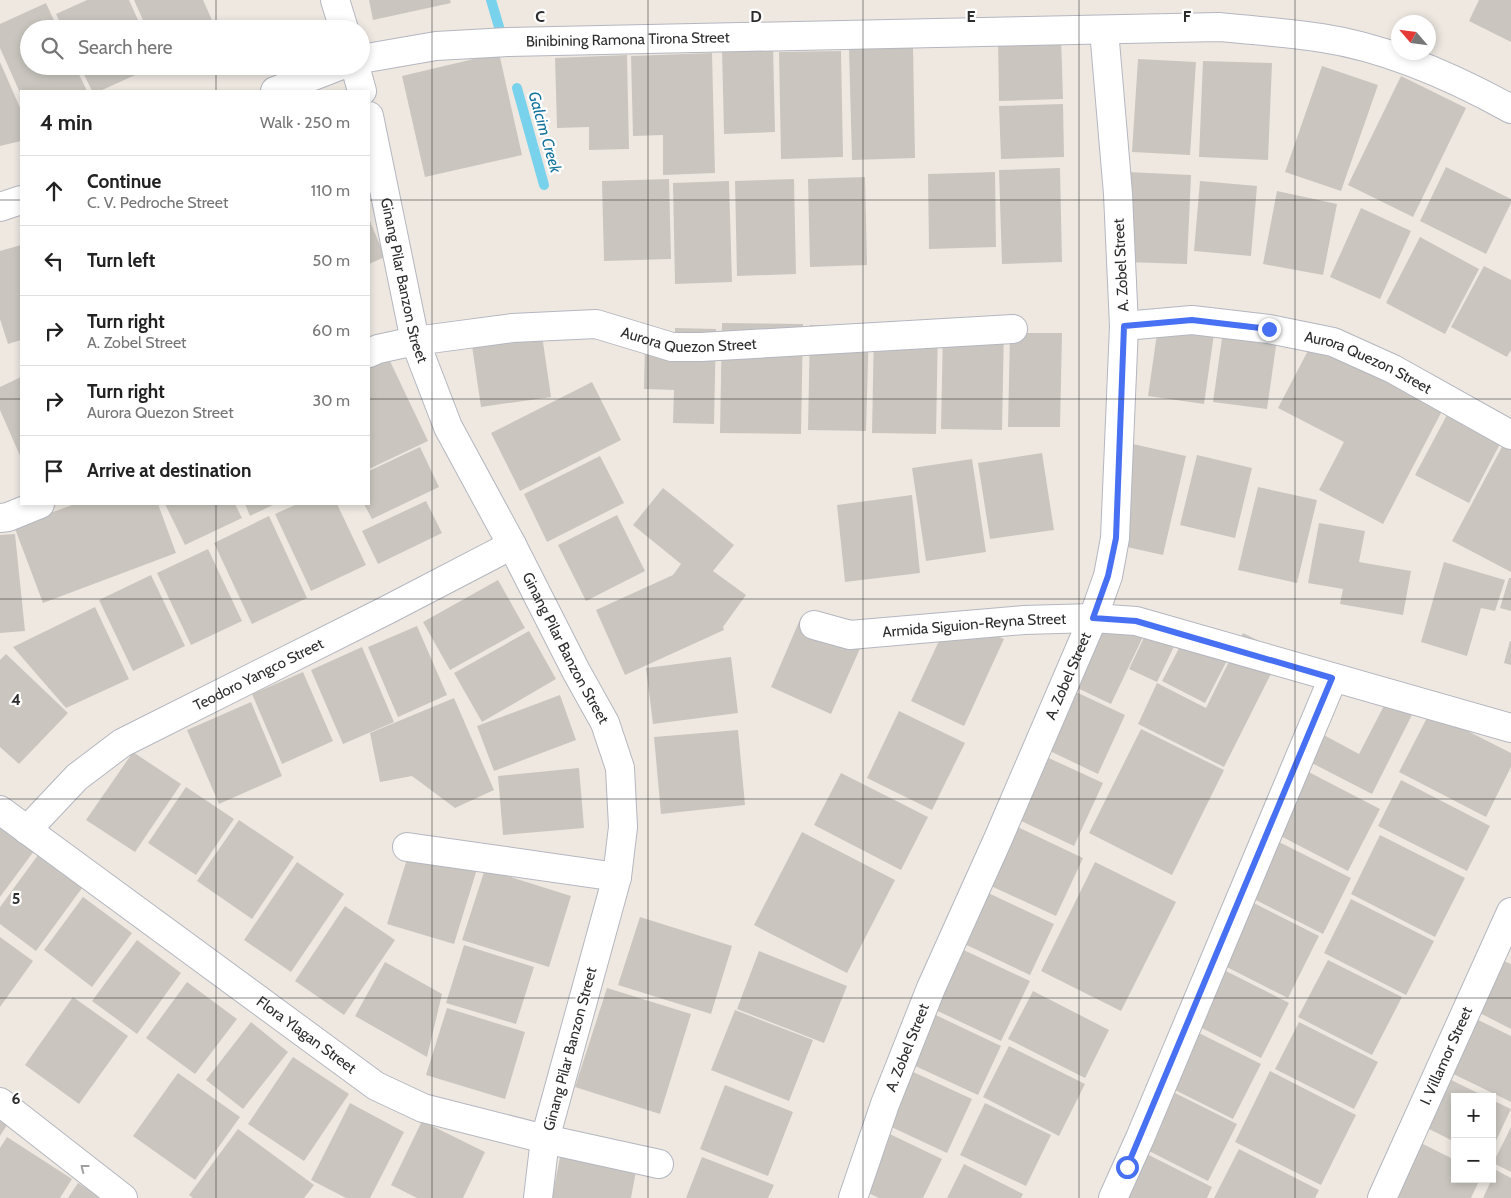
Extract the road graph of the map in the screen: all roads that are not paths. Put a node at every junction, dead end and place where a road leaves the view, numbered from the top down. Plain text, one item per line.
1 (335, 0) edge
2 (341, 20) edge
3 (1104, 30) junction
4 (370, 57) edge
5 (316, 75) edge
6 (358, 75) edge
7 (278, 90) edge
8 (362, 90) edge
9 (1511, 109) edge
10 (370, 121) edge
11 (20, 200) edge
12 (0, 207) edge
13 (1124, 326) junction
14 (1012, 329) dead end
15 (415, 341) junction
16 (370, 353) edge
17 (1511, 435) edge
18 (38, 505) edge
19 (0, 518) edge
20 (512, 545) junction
21 (1093, 618) junction
22 (814, 625) dead end
23 (1332, 678) junction
24 (1511, 728) edge
25 (0, 810) edge
26 (26, 830) junction
27 (407, 847) dead end
28 (617, 877) junction
29 (1511, 912) edge
30 (0, 1102) edge
31 (545, 1139) junction
32 (659, 1164) dead end
33 (123, 1198) edge
34 (538, 1198) edge
35 (853, 1198) edge
36 (1113, 1198) edge
37 (1382, 1198) edge

1 - 2 street
3 - 4 street, Binibining Ramona Tirona Street
3 - 9 street, Binibining Ramona Tirona Street
3 - 13 street, A. Zobel Street
5 - 7 street
6 - 8 street
10 - 15 street, Ginang Pilar Banzon Street
11 - 12 street
13 - 17 street, Aurora Quezon Street
13 - 21 street, A. Zobel Street
14 - 15 street, Aurora Quezon Street
15 - 16 street, Aurora Quezon Street
15 - 20 street, Ginang Pilar Banzon Street
18 - 19 street
20 - 26 street, Teodoro Yangco Street
20 - 28 street, Ginang Pilar Banzon Street
21 - 22 street, Armida Siguion-Reyna Street
21 - 23 street, Armida Siguion-Reyna Street
21 - 35 street, A. Zobel Street
23 - 24 street, Armida Siguion-Reyna Street
23 - 36 street
25 - 26 street, Flora Ylagan Street
26 - 31 street, Flora Ylagan Street
27 - 28 street
28 - 31 street, Ginang Pilar Banzon Street
29 - 37 street, I. Villamor Street
33 -> 30 street
31 - 32 street, Flora Ylagan Street
31 - 34 street, Ginang Pilar Banzon Street

